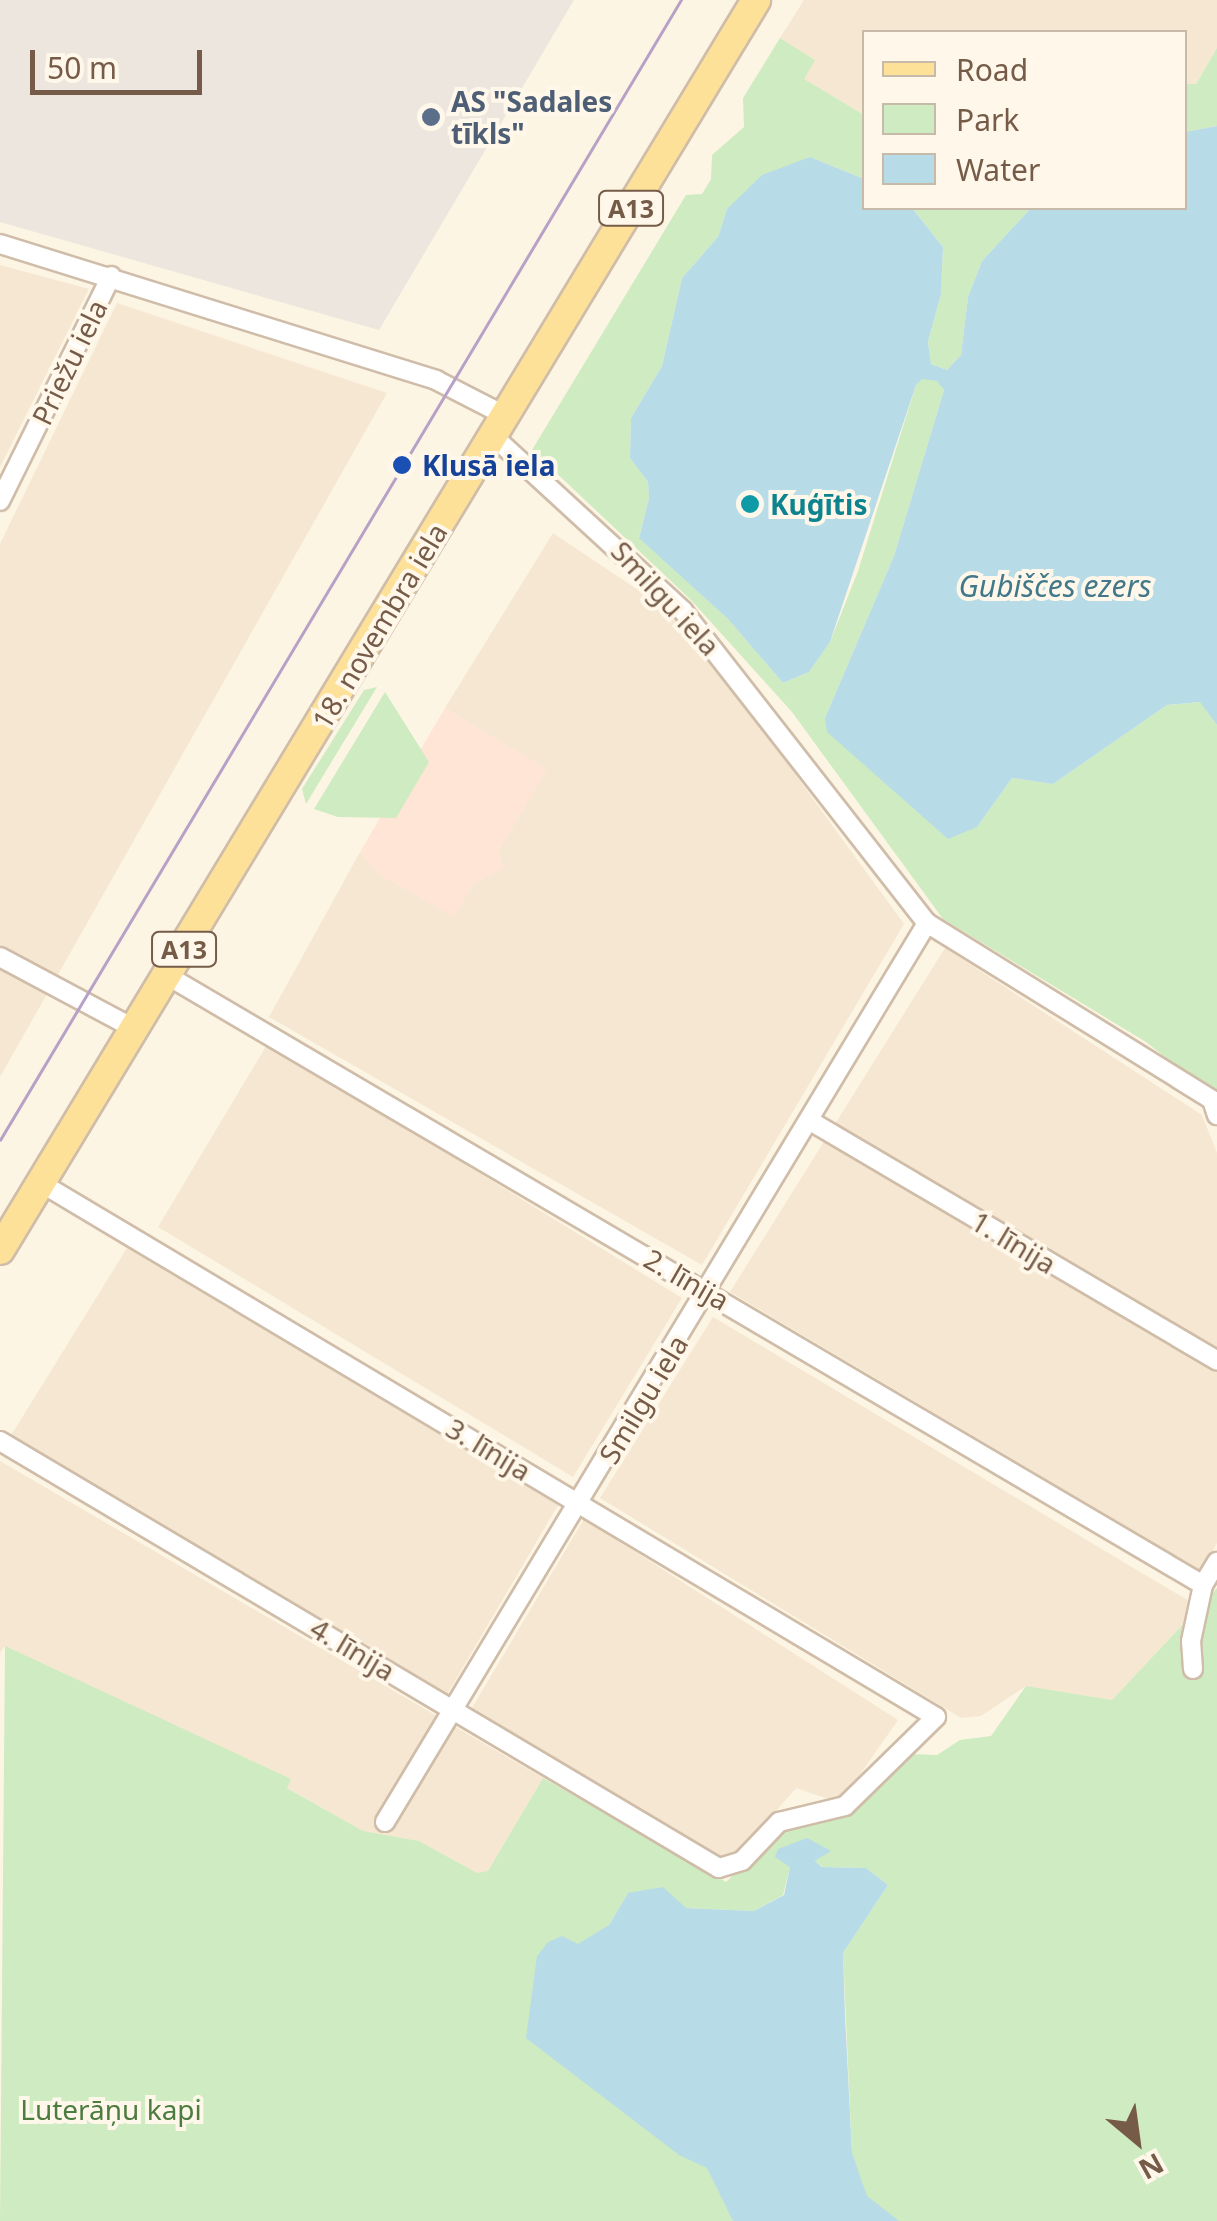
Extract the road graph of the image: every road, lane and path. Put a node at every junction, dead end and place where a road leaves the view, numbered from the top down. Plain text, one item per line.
1 (756, 0) edge
2 (0, 244) edge
3 (111, 276) junction
4 (500, 426) junction
5 (0, 500) edge
6 (928, 922) junction
7 (0, 957) edge
8 (168, 976) junction
9 (135, 1029) junction
10 (1214, 1108) edge
11 (812, 1122) junction
12 (41, 1182) junction
13 (2, 1243) edge
14 (709, 1291) junction
15 (1217, 1361) edge
16 (0, 1441) edge
17 (579, 1504) junction
18 (1217, 1562) edge
19 (1203, 1585) junction
20 (1193, 1669) dead end
21 (454, 1709) junction
22 (386, 1822) dead end
23 (704, 1860) joint

1 - 4 main road, 18. novembra iela / A13
2 - 3 street
3 - 4 street
3 - 5 street, Priežu iela
4 - 6 street, Smilgu iela
4 - 8 main road, 18. novembra iela / A13
6 - 10 street, Smilgu iela
6 - 11 street, Smilgu iela
7 - 9 street
8 - 9 main road, 18. novembra iela / A13
8 - 14 street, 2. līnija
9 - 12 main road, 18. novembra iela / A13
11 - 14 street, Smilgu iela
11 - 15 street, 1. līnija
12 - 13 main road, 18. novembra iela / A13
12 - 17 street, 3. līnija
14 - 17 street, Smilgu iela
14 - 19 street, 2. līnija
16 - 21 street, 4. līnija
17 - 21 street, Smilgu iela
17 - 23 street, 3. līnija
18 - 19 street
19 - 20 street
21 - 22 street, Smilgu iela
21 - 23 street, 4. līnija

